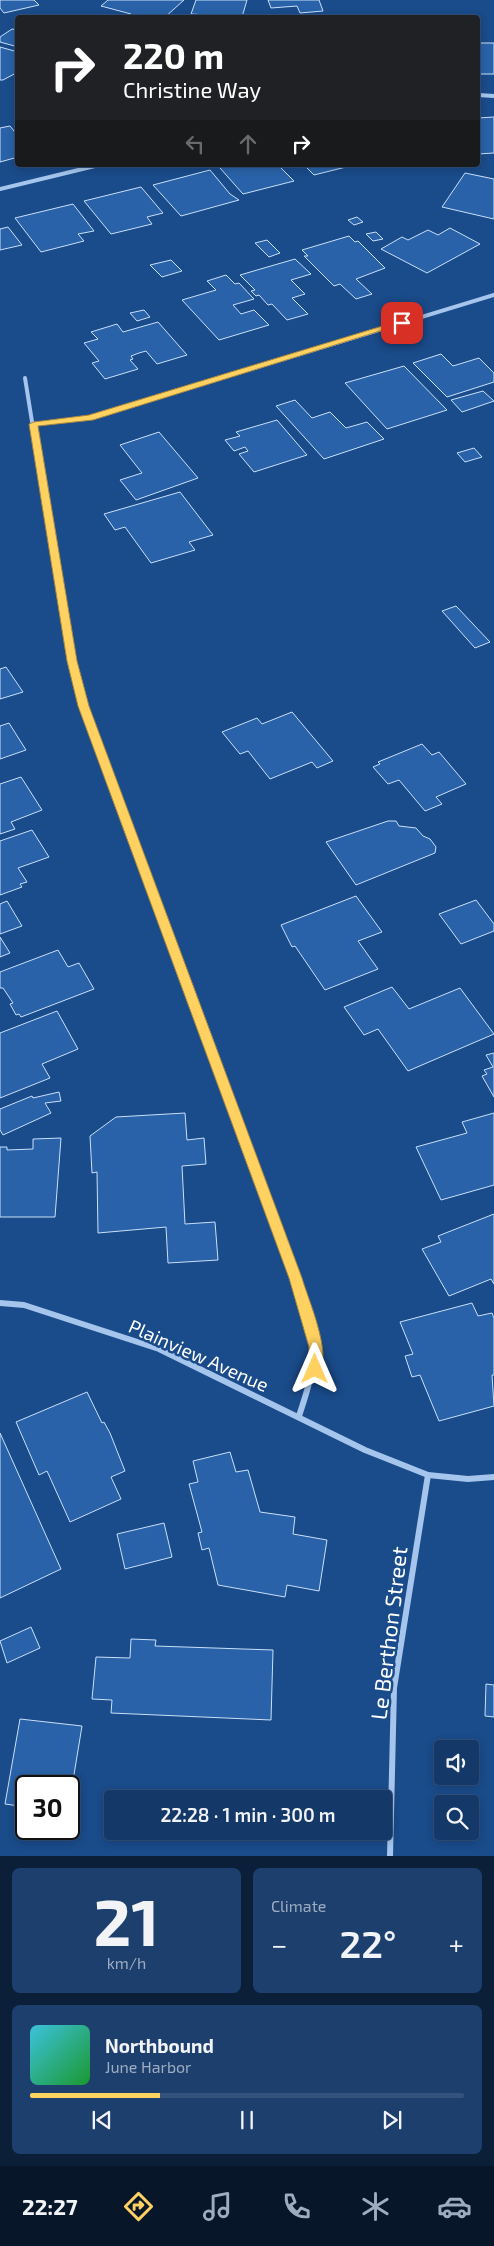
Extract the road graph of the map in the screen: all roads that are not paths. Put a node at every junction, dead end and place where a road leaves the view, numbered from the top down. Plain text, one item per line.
1 (480, 95) edge
2 (494, 96) edge
3 (91, 167) edge
4 (0, 189) edge
5 (494, 295) edge
6 (25, 378) dead end
7 (34, 424) junction
8 (0, 1303) edge
9 (299, 1416) junction
10 (428, 1475) junction
11 (494, 1477) edge
12 (390, 1856) edge

1 - 2 street
3 - 4 street
5 - 7 street
6 - 7 street
7 - 9 street
8 - 9 street, Plainview Avenue
9 - 10 street, Plainview Avenue
10 - 11 street, Plainview Avenue
10 - 12 street, Le Berthon Street

